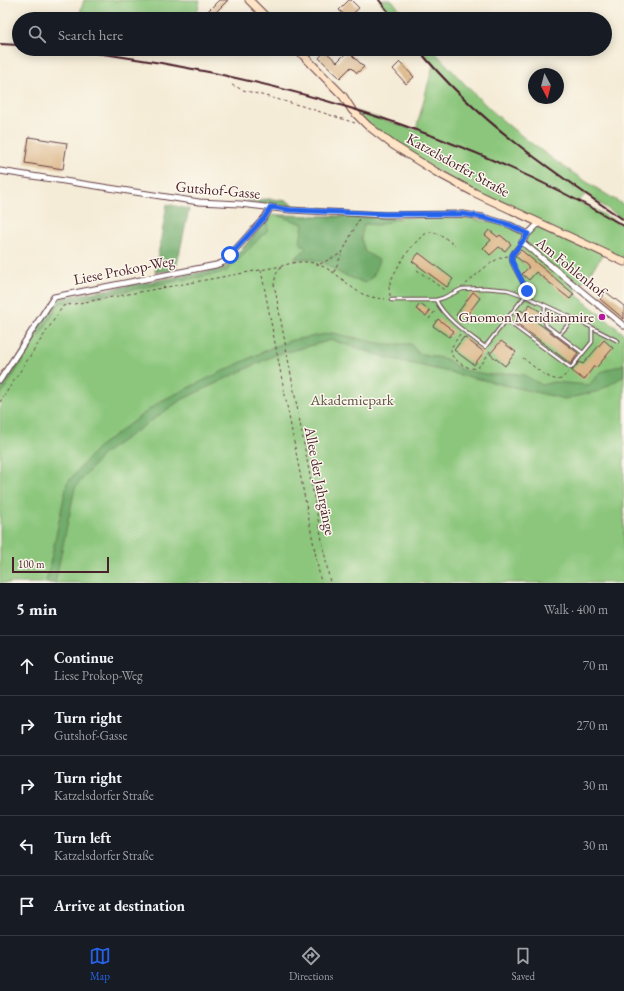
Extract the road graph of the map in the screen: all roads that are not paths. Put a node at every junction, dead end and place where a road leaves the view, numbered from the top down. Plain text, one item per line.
1 (249, 0) edge
2 (261, 12) edge
3 (304, 56) edge
4 (0, 171) edge
5 (271, 207) junction
6 (539, 223) junction
7 (528, 234) junction
8 (522, 242) junction
9 (624, 262) edge
10 (525, 296) junction
11 (391, 300) road end
12 (436, 300) junction
13 (545, 306) junction
14 (573, 319) junction
15 (506, 320) junction
16 (624, 326) edge
17 (592, 328) junction
18 (560, 335) junction
19 (618, 341) dead end
20 (583, 353) junction
21 (0, 380) edge

1 - 2 street
3 - 6 street, Katzelsdorfer Straße
4 - 5 street, Gutshof-Gasse
5 - 7 street, Gutshof-Gasse
5 - 21 street, Liese Prokop-Weg
6 - 7 street
6 - 9 street, Katzelsdorfer Straße
7 - 8 street
8 - 10 lane
8 - 16 street, Am Fohlenhof
10 - 12 lane
10 - 13 lane
10 - 15 lane
11 - 12 lane
12 - 15 lane
13 - 14 lane
13 - 18 lane
14 - 17 lane
14 - 18 lane
15 - 20 lane
17 - 19 lane
17 - 20 lane
18 - 20 lane

